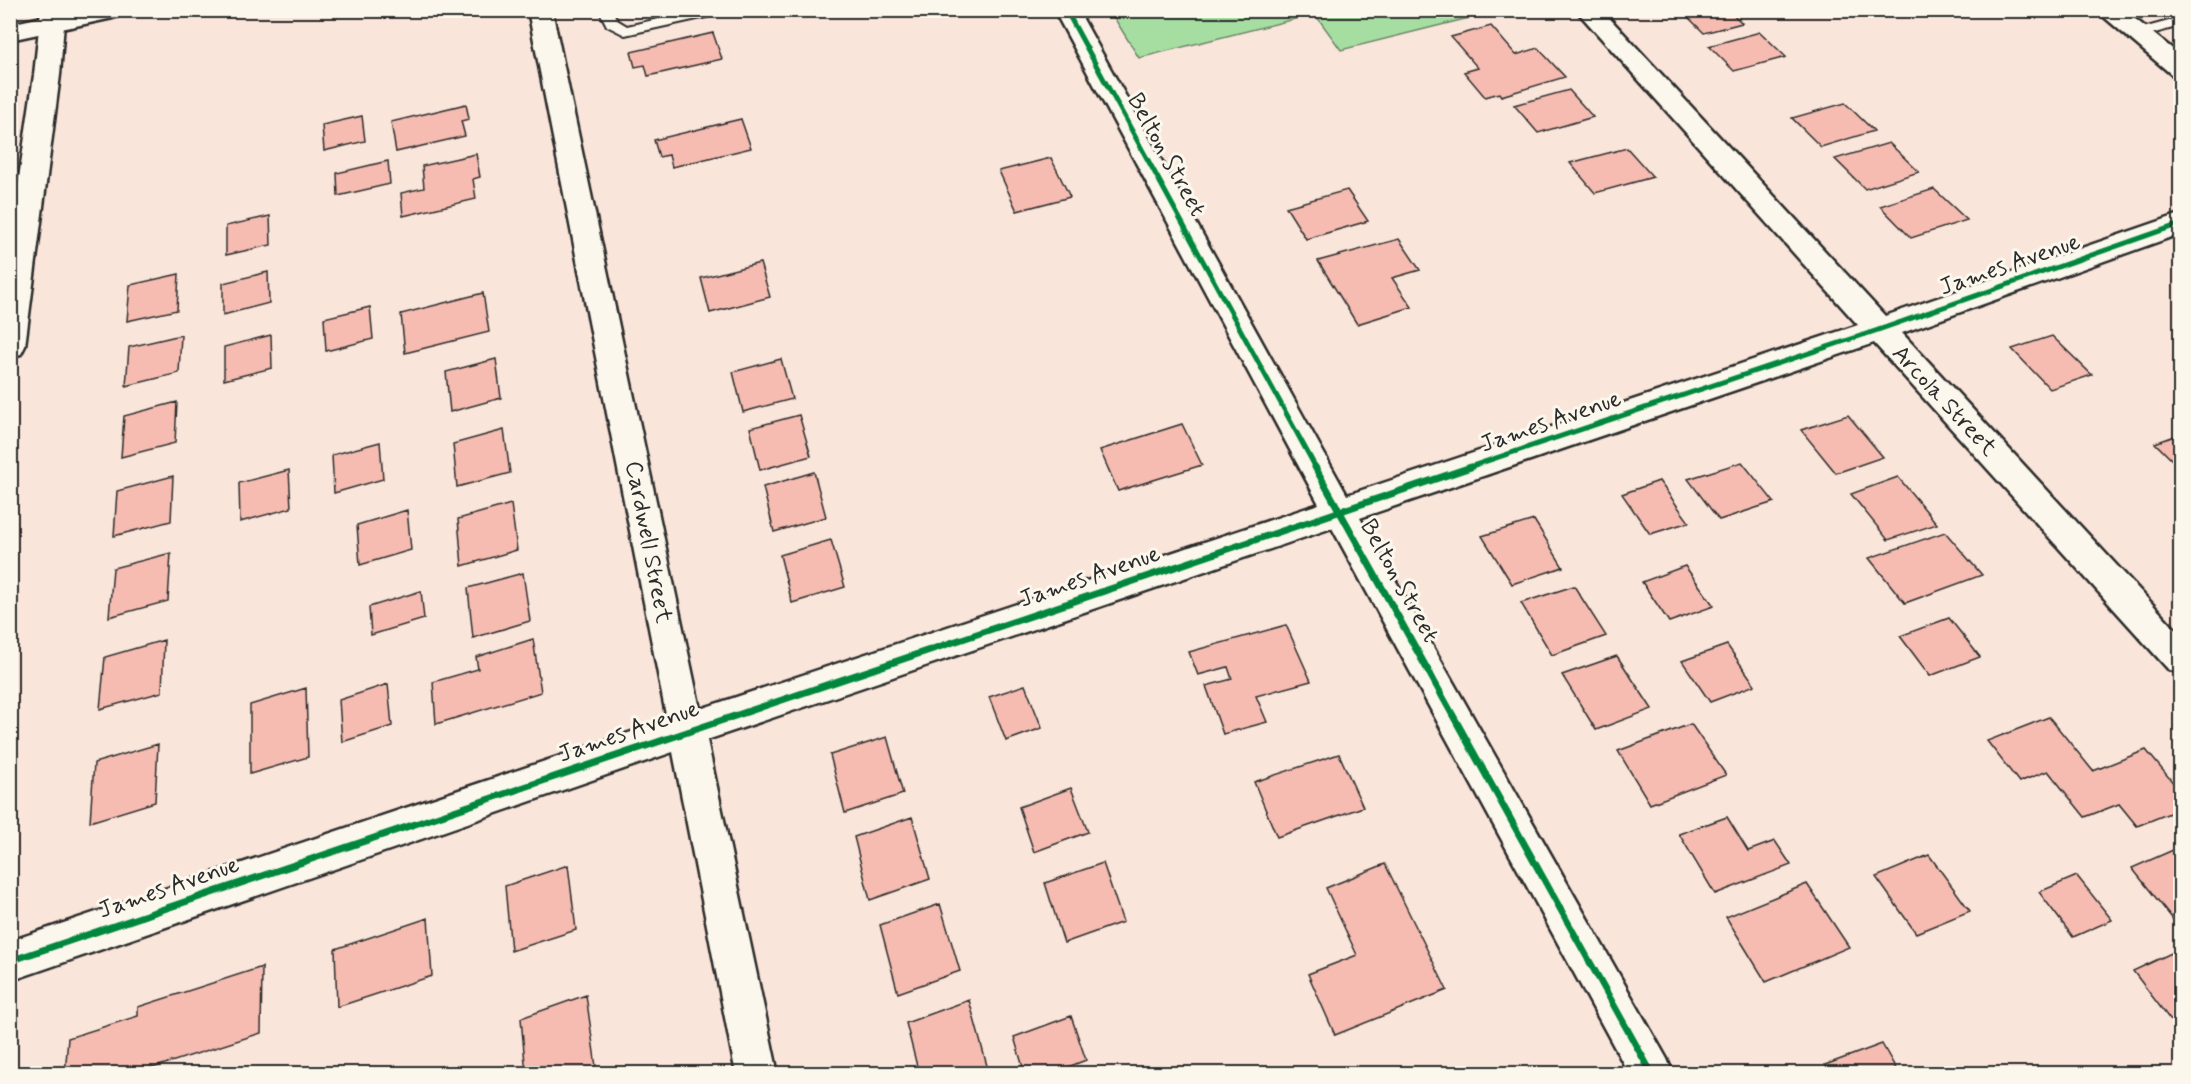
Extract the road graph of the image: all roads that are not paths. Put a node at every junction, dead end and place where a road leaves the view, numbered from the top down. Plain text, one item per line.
1 (113, 10) edge
2 (540, 10) edge
3 (605, 10) edge
4 (720, 10) edge
5 (1066, 10) edge
6 (1588, 10) edge
7 (2108, 10) edge
8 (52, 17) edge
9 (2181, 22) edge
10 (10, 32) edge
11 (2138, 34) junction
12 (2181, 68) edge
13 (2181, 224) edge
14 (1878, 330) junction
15 (10, 346) edge
16 (1340, 512) junction
17 (2181, 658) edge
18 (688, 730) junction
19 (10, 961) edge
20 (757, 1074) edge
21 (1652, 1074) edge

1 - 8 street
2 - 18 street, Cardwell Street
3 - 4 lane
5 - 16 street, Belton Street
6 - 14 street, Arcola Street
7 - 11 street
8 - 10 street
8 - 15 street
9 - 11 lane
11 - 12 street
13 - 14 street, James Avenue
14 - 16 street, James Avenue
14 - 17 street, Arcola Street
16 - 18 street, James Avenue
16 - 21 street, Belton Street
18 - 19 street, James Avenue
18 - 20 street, Cardwell Street

